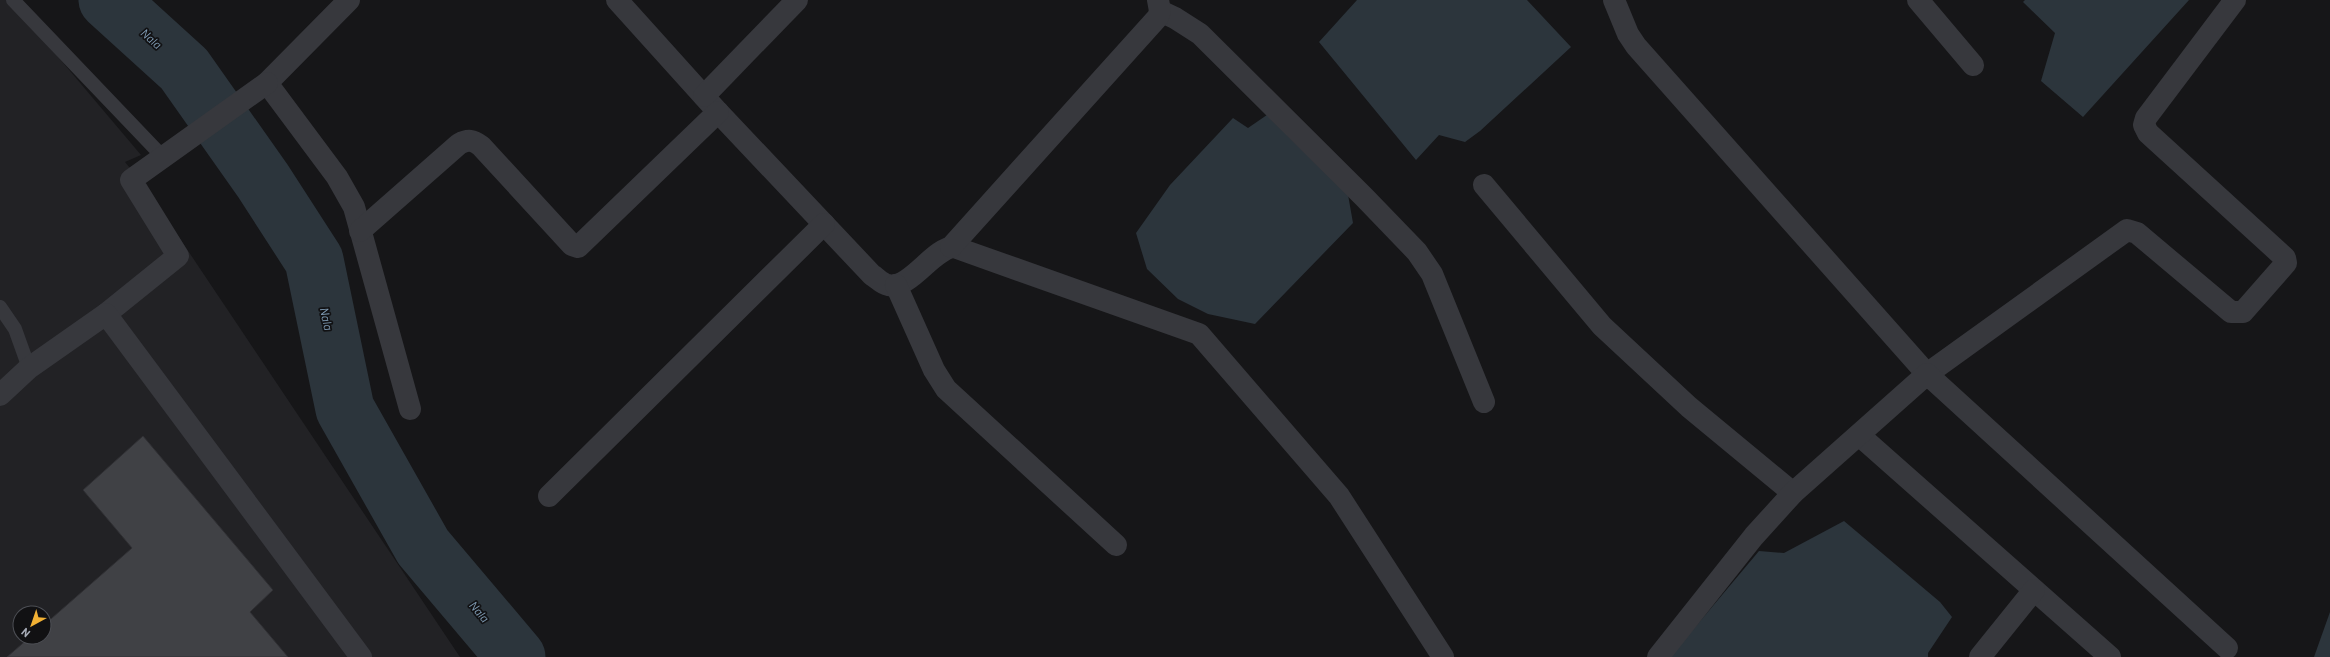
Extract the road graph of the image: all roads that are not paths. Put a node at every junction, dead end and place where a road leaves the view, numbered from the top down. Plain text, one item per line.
1 (13, 0) edge
2 (348, 0) edge
3 (617, 0) edge
4 (797, 0) edge
5 (1614, 0) edge
6 (1918, 0) edge
7 (2235, 0) edge
8 (1159, 6) edge
9 (1973, 65) dead end
10 (267, 83) junction
11 (711, 104) junction
12 (164, 157) junction
13 (1484, 185) dead end
14 (824, 224) junction
15 (360, 230) junction
16 (951, 247) junction
17 (896, 285) junction
18 (0, 307) edge
19 (106, 314) junction
20 (29, 368) junction
21 (1927, 374) junction
22 (0, 395) edge
23 (1484, 402) dead end
24 (410, 409) dead end
25 (1859, 435) junction
26 (1793, 493) junction
27 (549, 496) dead end
28 (1116, 545) dead end
29 (2034, 590) junction
30 (2226, 648) dead end
31 (361, 657) edge
32 (1443, 657) edge
33 (1658, 657) edge
34 (1980, 657) edge
35 (2110, 657) edge

1 - 12 lane
2 - 10 street
3 - 11 street
4 - 11 street
5 - 21 street
6 - 9 street
7 - 21 street
8 - 16 street
8 - 23 street
10 - 12 street
10 - 15 street
11 - 14 street
11 - 15 street
12 - 19 street
13 - 26 street
14 - 17 street
14 - 27 street
15 - 24 street
16 - 17 street
16 - 32 street
17 - 28 street
18 - 20 lane
19 - 20 street
19 - 31 street
20 - 22 street
21 - 25 street
21 - 30 street
25 - 26 street
25 - 29 street
26 - 33 street
29 - 34 street
29 - 35 street

